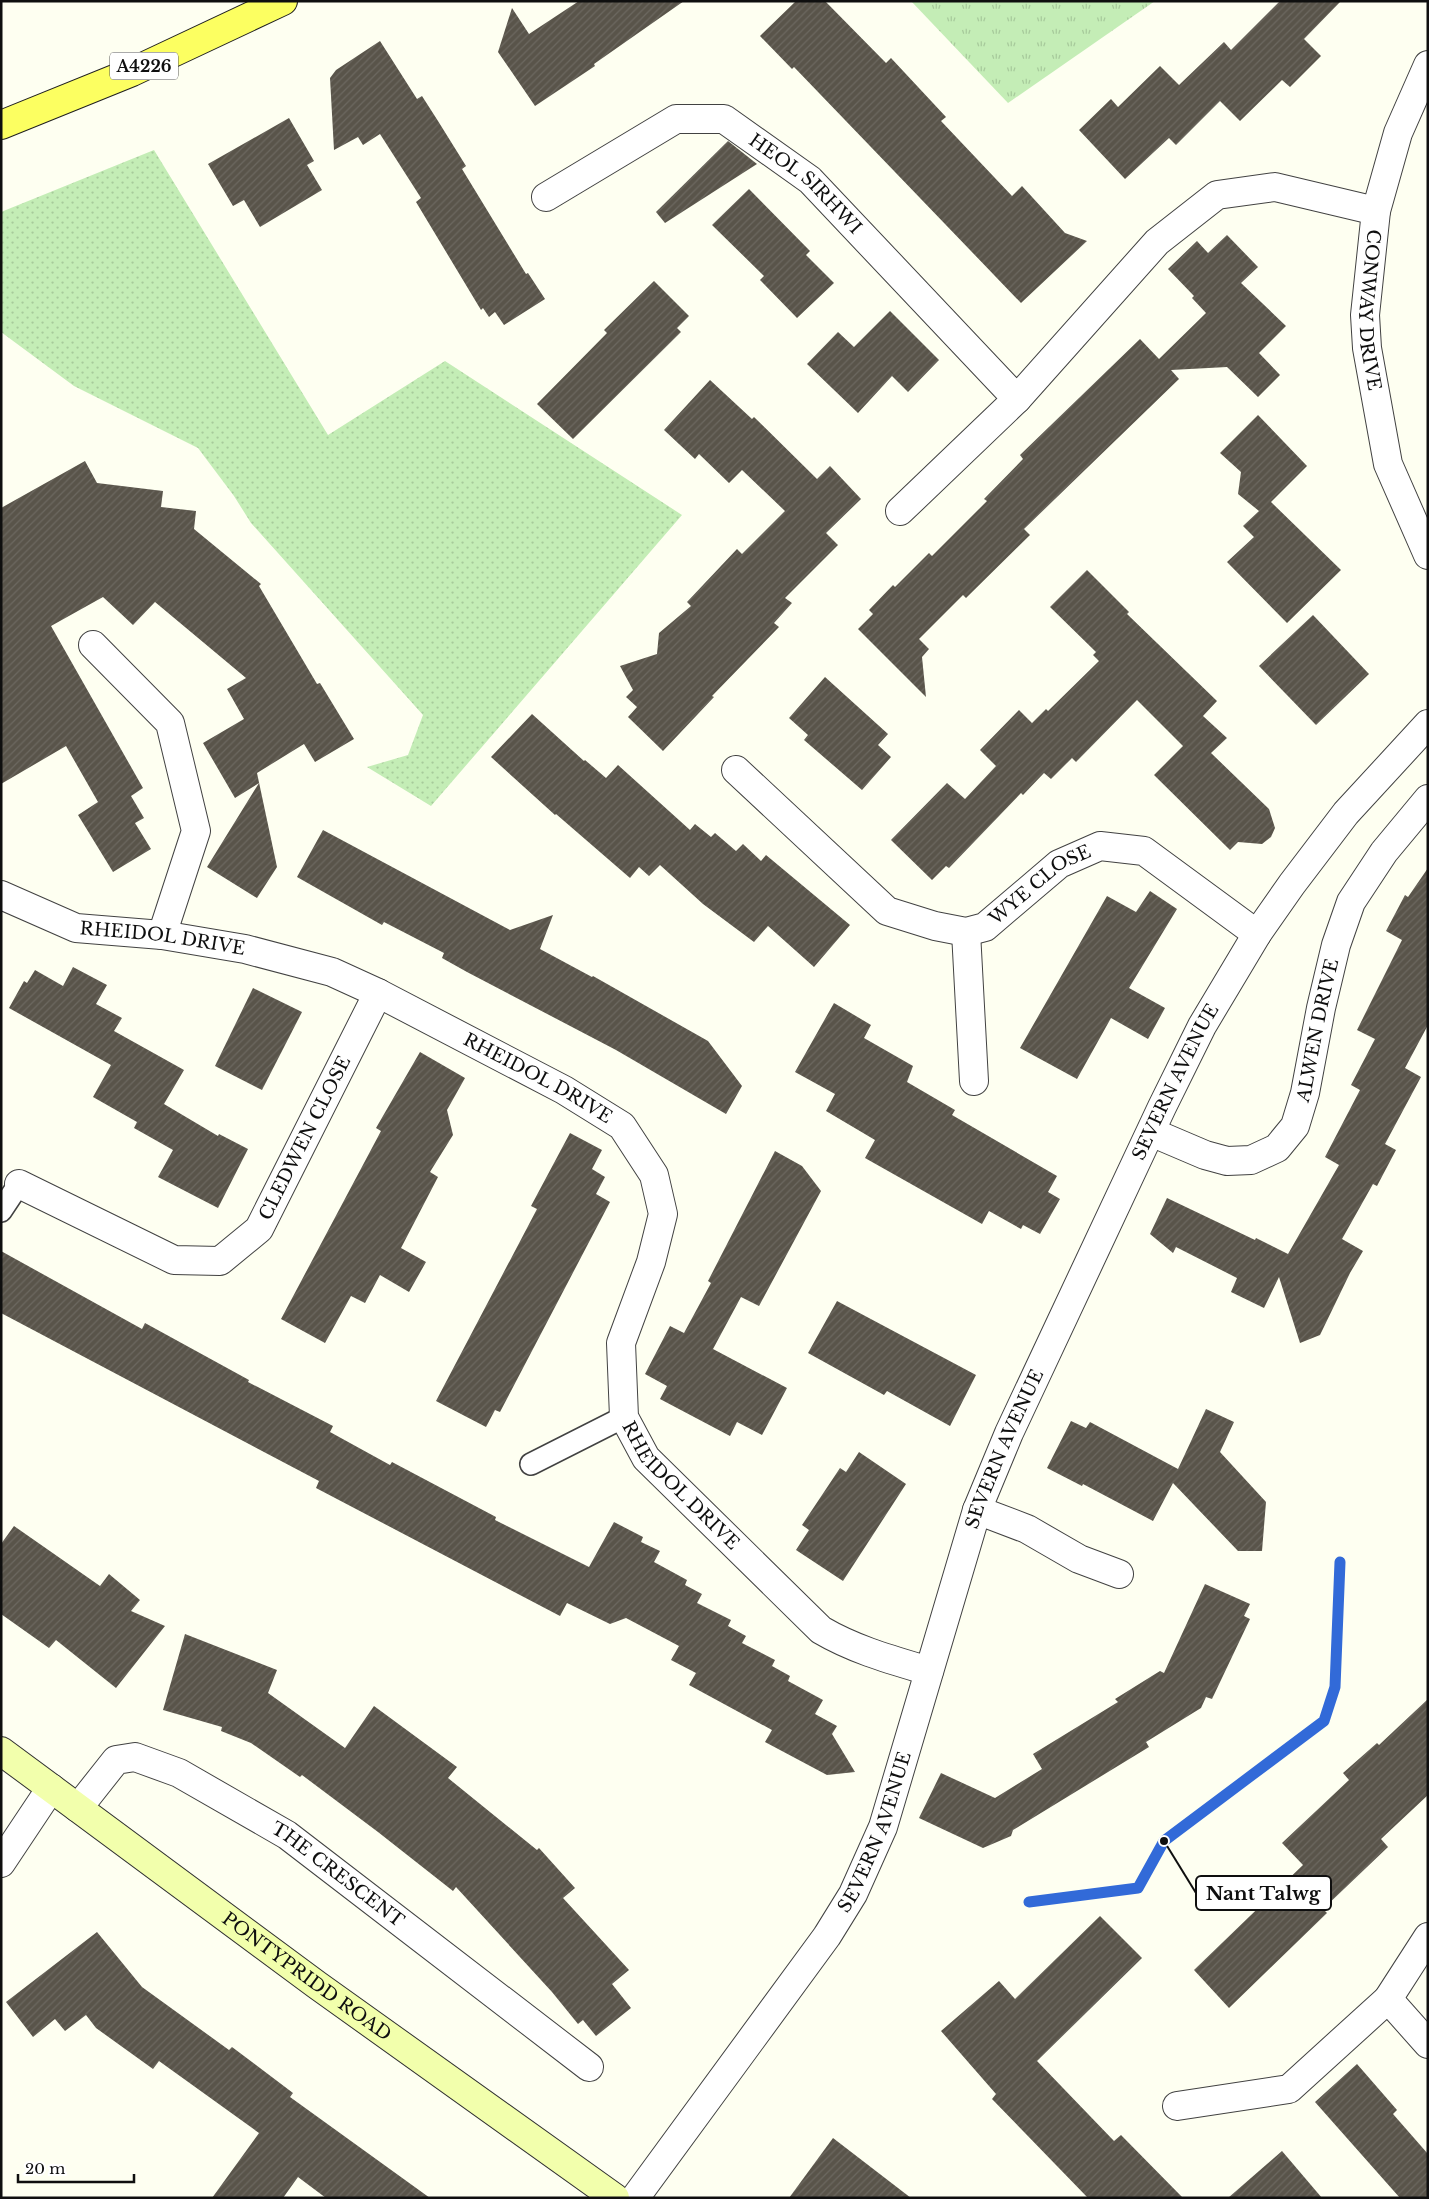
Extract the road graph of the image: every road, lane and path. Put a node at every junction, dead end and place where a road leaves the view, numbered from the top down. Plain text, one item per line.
1 (283, 1) edge
2 (1428, 66) edge
3 (1, 125) edge
4 (546, 197) dead end
5 (1376, 211) junction
6 (1017, 399) junction
7 (900, 511) dead end
8 (1428, 555) edge
9 (93, 645) dead end
10 (1428, 724) edge
11 (736, 770) dead end
12 (1428, 799) edge
13 (1, 895) edge
14 (966, 932) junction
15 (1257, 934) junction
16 (162, 935) junction
17 (378, 993) junction
18 (974, 1081) dead end
19 (1151, 1132) junction
20 (19, 1184) joint
21 (1, 1211) edge
22 (624, 1417) junction
23 (531, 1464) dead end
24 (977, 1510) junction
25 (1119, 1574) dead end
26 (929, 1671) junction
27 (1, 1751) edge
28 (51, 1788) junction
29 (78, 1808) junction
30 (4, 1852) edge
31 (1428, 1936) edge
32 (1388, 1999) junction
33 (1428, 2044) edge
34 (590, 2067) dead end
35 (1177, 2106) dead end
36 (615, 2198) edge
37 (635, 2198) edge

1 - 3 main road, A4226
2 - 5 street, CONWAY DRIVE
4 - 6 street, HEOL SIRHWI
5 - 6 street
5 - 8 street, CONWAY DRIVE
6 - 7 street
9 - 16 street
10 - 15 street, SEVERN AVENUE
11 - 14 street
12 - 19 street, ALWEN DRIVE
13 - 16 street, RHEIDOL DRIVE
14 - 15 street, WYE CLOSE
14 - 18 street
15 - 19 street, SEVERN AVENUE
16 - 17 street, RHEIDOL DRIVE
17 - 20 street, CLEDWEN CLOSE
17 - 22 street, RHEIDOL DRIVE
19 - 24 street, SEVERN AVENUE
20 - 21 lane
22 - 23 lane
22 - 26 street, RHEIDOL DRIVE
24 - 25 street
24 - 26 street, SEVERN AVENUE
26 - 37 street, SEVERN AVENUE
27 - 28 main road, PONTYPRIDD ROAD
28 - 29 main road, PONTYPRIDD ROAD
28 - 30 street
29 - 34 street, THE CRESCENT
29 - 36 main road, PONTYPRIDD ROAD
31 - 32 street
32 - 33 street
32 - 35 street

